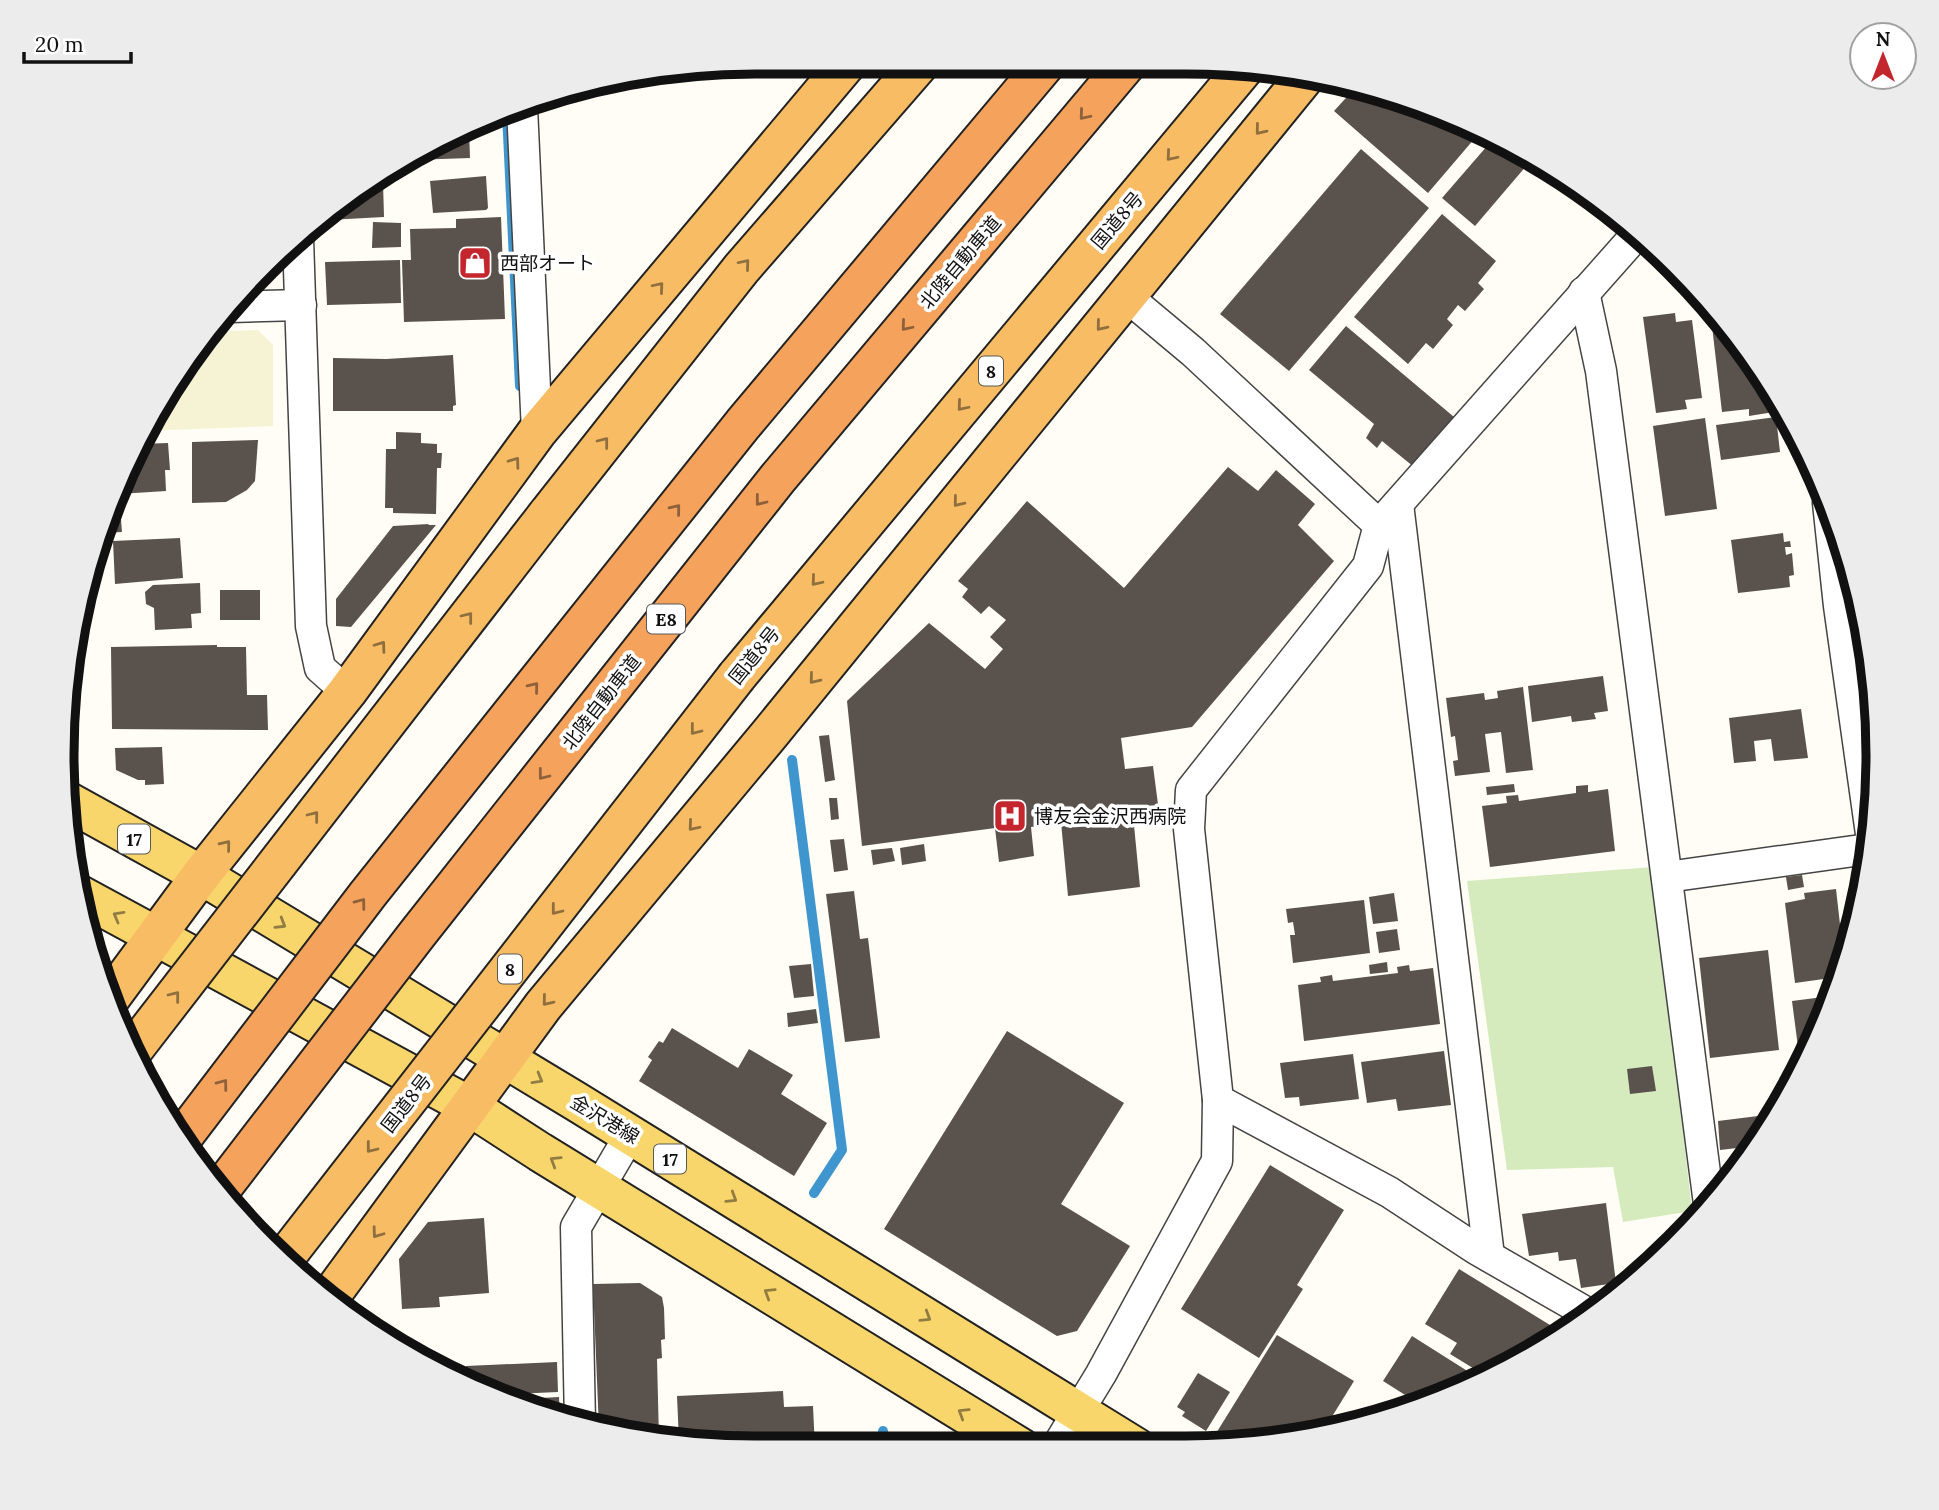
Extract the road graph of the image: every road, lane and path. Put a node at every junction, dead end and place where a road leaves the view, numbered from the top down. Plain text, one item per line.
1 (838, 74) edge
2 (911, 74) edge
3 (1037, 74) edge
4 (1118, 74) edge
5 (1238, 76) edge
6 (1299, 84) edge
7 (522, 115) edge
8 (1631, 241) edge
9 (299, 250) edge
10 (1584, 292) junction
11 (1126, 296) junction
12 (302, 305) junction
13 (242, 307) edge
14 (537, 432) junction
15 (1389, 515) junction
16 (1833, 549) edge
17 (347, 692) junction
18 (1865, 788) edge
19 (76, 806) edge
20 (1859, 850) edge
21 (201, 876) junction
22 (1667, 877) junction
23 (90, 900) edge
24 (156, 937) junction
25 (116, 990) edge
26 (138, 1043) edge
27 (502, 1059) junction
28 (1218, 1100) junction
29 (469, 1106) junction
30 (187, 1132) edge
31 (630, 1135) junction
32 (225, 1183) edge
33 (599, 1188) junction
34 (1707, 1191) edge
35 (290, 1252) edge
36 (1489, 1256) junction
37 (334, 1291) edge
38 (1581, 1309) edge
39 (1077, 1411) junction
40 (580, 1413) edge
41 (1002, 1436) edge
42 (1063, 1436) edge
43 (1118, 1436) edge

14 -> 1 highway
26 -> 2 highway, bridge
30 -> 3 highway, bridge
4 -> 32 highway, 北陸自動車道 / E8, bridge
5 -> 35 highway, 国道8号 / 8, bridge
6 -> 11 highway
7 - 14 street
8 - 10 street
9 - 12 street
10 - 15 street
10 - 22 street
11 - 15 street
11 -> 27 highway
12 - 13 street
12 - 17 street
17 -> 14 highway
15 - 28 street
15 - 36 street
16 - 18 street
21 -> 17 highway
19 - 21 main road, 金沢港線 / 17
20 - 22 street
21 - 24 highway
21 -> 27 main road, 金沢港線 / 17
22 - 34 street
24 -> 23 main road
24 - 25 highway
24 - 29 main road
27 - 29 highway
27 -> 31 main road, 金沢港線 / 17
28 - 36 street
28 - 39 street
33 -> 29 main road
29 -> 37 highway
31 - 33 street
31 -> 39 main road, 金沢港線 / 17
33 - 40 street
41 -> 33 main road
36 - 38 street
39 - 42 street
39 - 43 main road, 金沢港線 / 17

